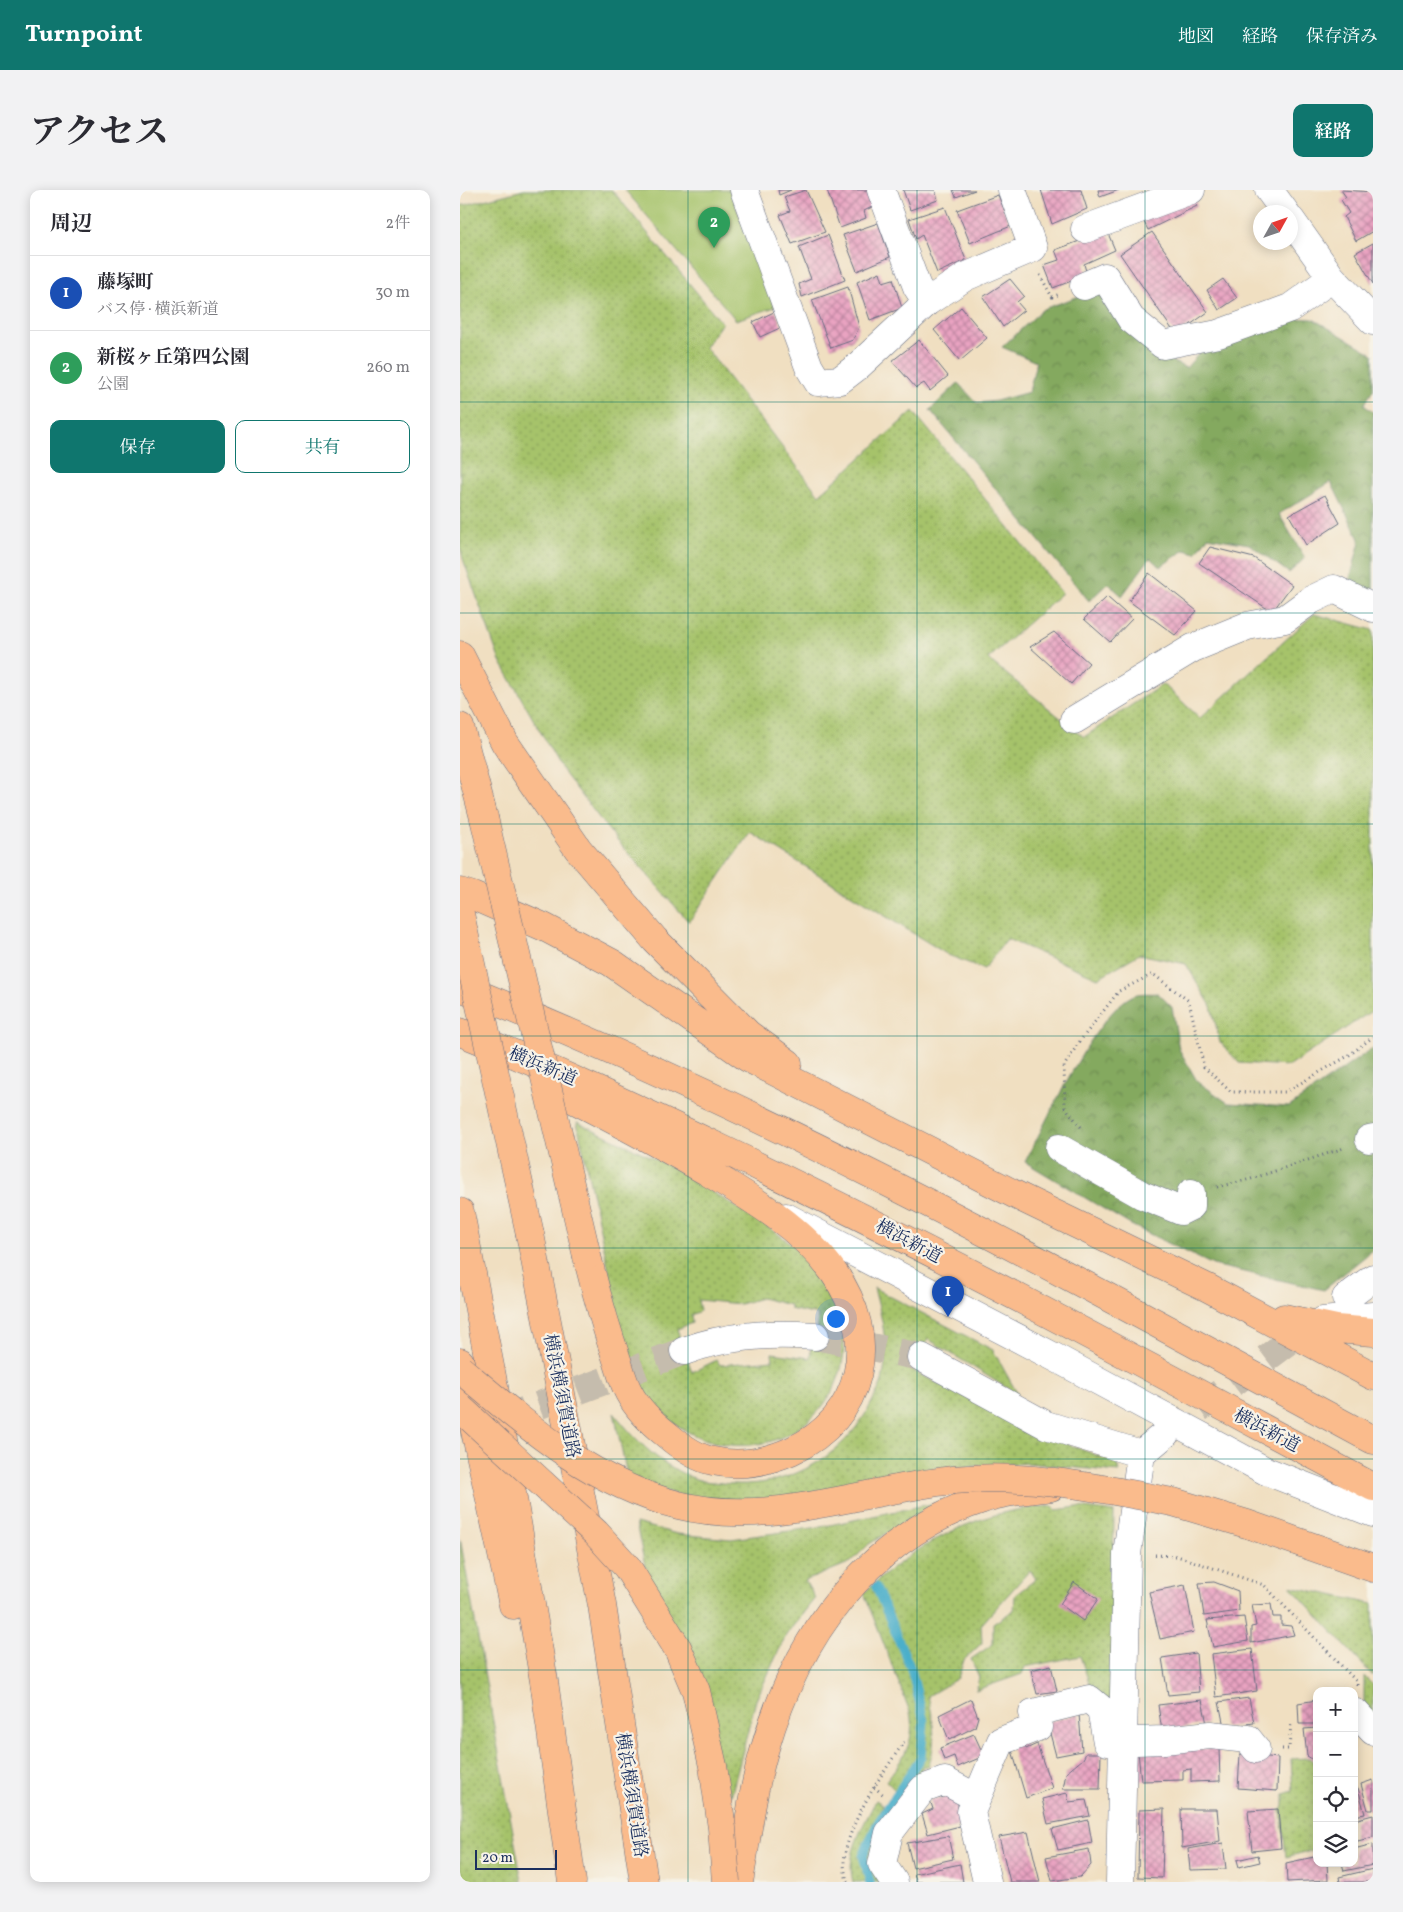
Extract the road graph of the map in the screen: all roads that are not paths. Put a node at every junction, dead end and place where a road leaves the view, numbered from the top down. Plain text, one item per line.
1 (744, 190) edge
2 (881, 190) edge
3 (1012, 190) edge
4 (1191, 190) edge
5 (1269, 190) edge
6 (1280, 205) edge
7 (1085, 229) dead end
8 (1298, 231) edge
9 (1332, 278) junction
10 (1084, 286) road end
11 (927, 302) junction
12 (1373, 321) edge
13 (1373, 608) edge
14 (460, 655) edge
15 (1074, 720) dead end
16 (460, 727) edge
17 (460, 892) edge
18 (460, 914) edge
19 (460, 987) edge
20 (460, 1032) edge
21 (460, 1049) edge
22 (860, 1117) junction
23 (1059, 1148) dead end
24 (1191, 1193) road end
25 (750, 1197) junction
26 (461, 1217) edge
27 (1373, 1278) edge
28 (1208, 1288) junction
29 (1346, 1298) dead end
30 (1373, 1316) edge
31 (1299, 1322) junction
32 (1373, 1332) edge
33 (815, 1336) tunnel mouth
34 (684, 1350) tunnel mouth
35 (921, 1357) tunnel mouth
36 (460, 1362) edge
37 (1373, 1376) edge
38 (462, 1385) edge
39 (1166, 1434) tunnel mouth
40 (1373, 1440) edge
41 (1141, 1454) junction
42 (1074, 1484) junction
43 (1373, 1487) edge
44 (1373, 1513) edge
45 (1373, 1568) edge
46 (1123, 1742) junction
47 (1256, 1749) dead end
48 (978, 1798) junction
49 (571, 1873) edge
50 (644, 1882) edge
51 (726, 1882) edge
52 (739, 1882) edge
53 (894, 1882) edge
54 (986, 1882) edge
55 (1120, 1882) edge

1 - 11 street
2 - 11 street
3 - 11 street
4 - 7 street
5 - 6 street
8 - 9 street
9 - 10 street
9 - 12 street
13 - 15 street
14 - 22 highway
16 - 25 highway, bridge
17 - 22 highway
18 - 50 highway, 横浜横須賀道路, bridge
19 - 40 highway
20 - 43 highway, 横浜新道
21 - 25 highway
22 - 28 highway
23 - 24 street
25 - 44 street
26 - 49 highway
27 - 29 street
28 - 31 highway
28 - 37 highway
30 - 31 street
31 - 32 highway
33 - 34 street
35 - 41 street
36 - 38 highway
38 - 42 highway, bridge
38 - 49 highway
38 - 51 highway, bridge
39 - 41 street
41 - 46 street
42 - 45 highway, bridge
42 - 52 highway, bridge
46 - 47 street
46 - 48 street
46 - 55 street
48 - 53 street
48 - 54 street

